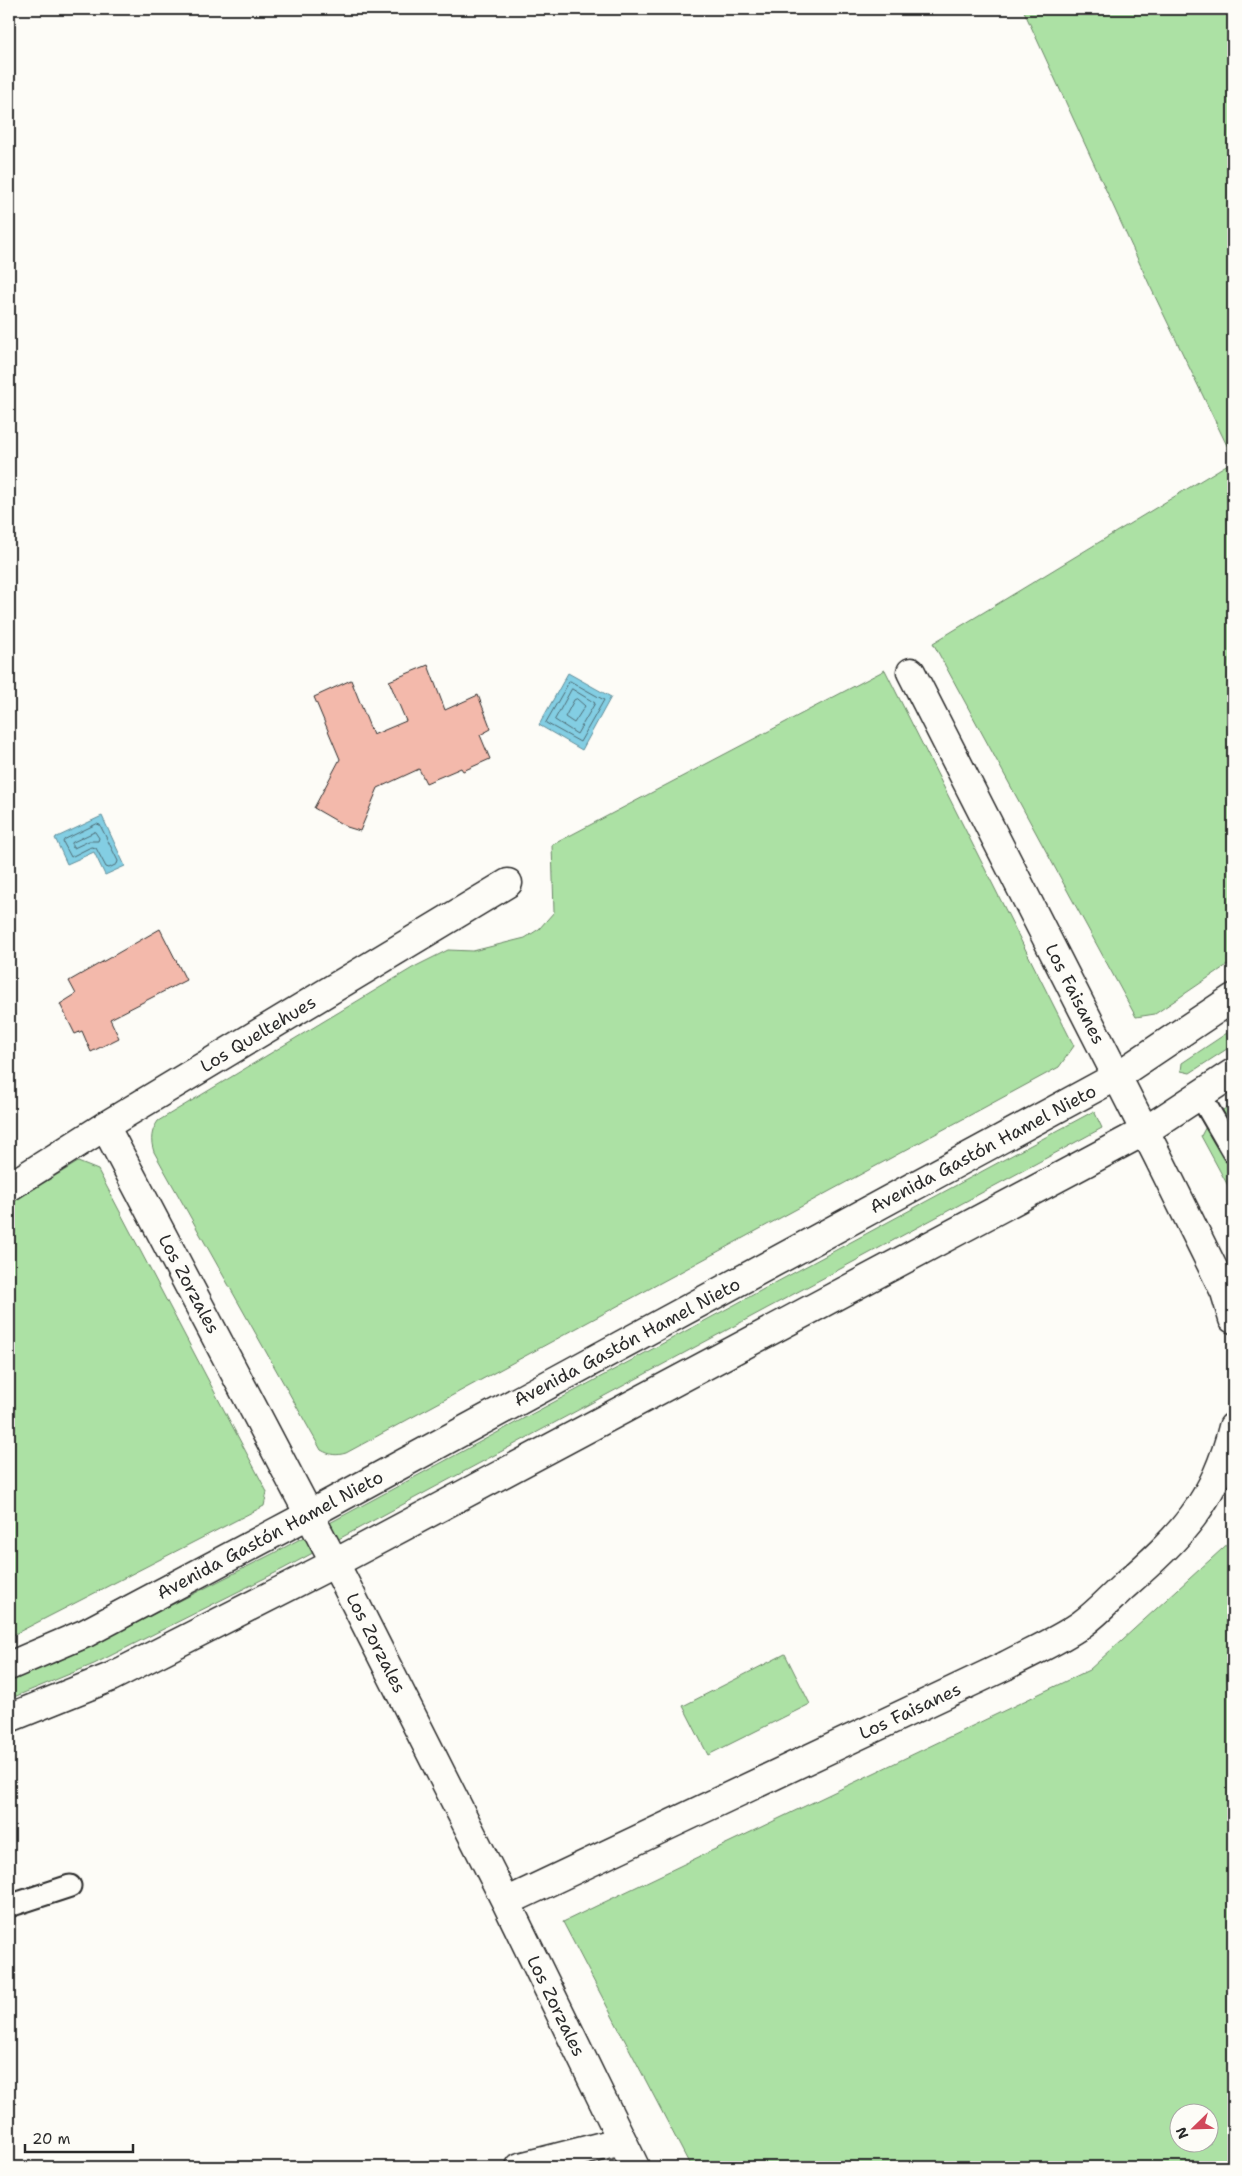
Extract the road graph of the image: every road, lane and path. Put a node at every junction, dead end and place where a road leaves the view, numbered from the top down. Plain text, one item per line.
1 (911, 672) dead end
2 (508, 883) dead end
3 (1233, 998) edge
4 (1233, 1073) edge
5 (1117, 1076) junction
6 (1200, 1095) junction
7 (105, 1126) junction
8 (1145, 1131) junction
9 (1233, 1152) edge
10 (9, 1187) edge
11 (1233, 1319) edge
12 (1233, 1427) edge
13 (310, 1514) junction
14 (335, 1563) junction
15 (9, 1666) edge
16 (9, 1718) edge
17 (70, 1886) dead end
18 (506, 1902) junction
19 (9, 1906) edge
20 (622, 2141) junction
21 (520, 2167) edge
22 (635, 2167) edge

1 - 5 street, Los Faisanes
2 - 7 street, Los Queltehues
3 - 5 street, Avenida Gastón Hamel Nieto
4 - 6 street
5 - 8 street, Los Faisanes
5 - 13 street, Avenida Gastón Hamel Nieto
6 - 8 street
6 - 9 lane
7 - 10 street, Los Queltehues
7 - 13 street, Los Zorzales
8 - 11 street, Los Faisanes
8 - 14 street
12 - 18 street, Los Faisanes
13 - 14 street, Los Zorzales
13 - 15 street, Avenida Gastón Hamel Nieto
14 - 16 street
14 - 18 street, Los Zorzales
17 - 19 lane
18 - 20 street, Los Zorzales
20 - 21 street
20 - 22 street, Los Zorzales

